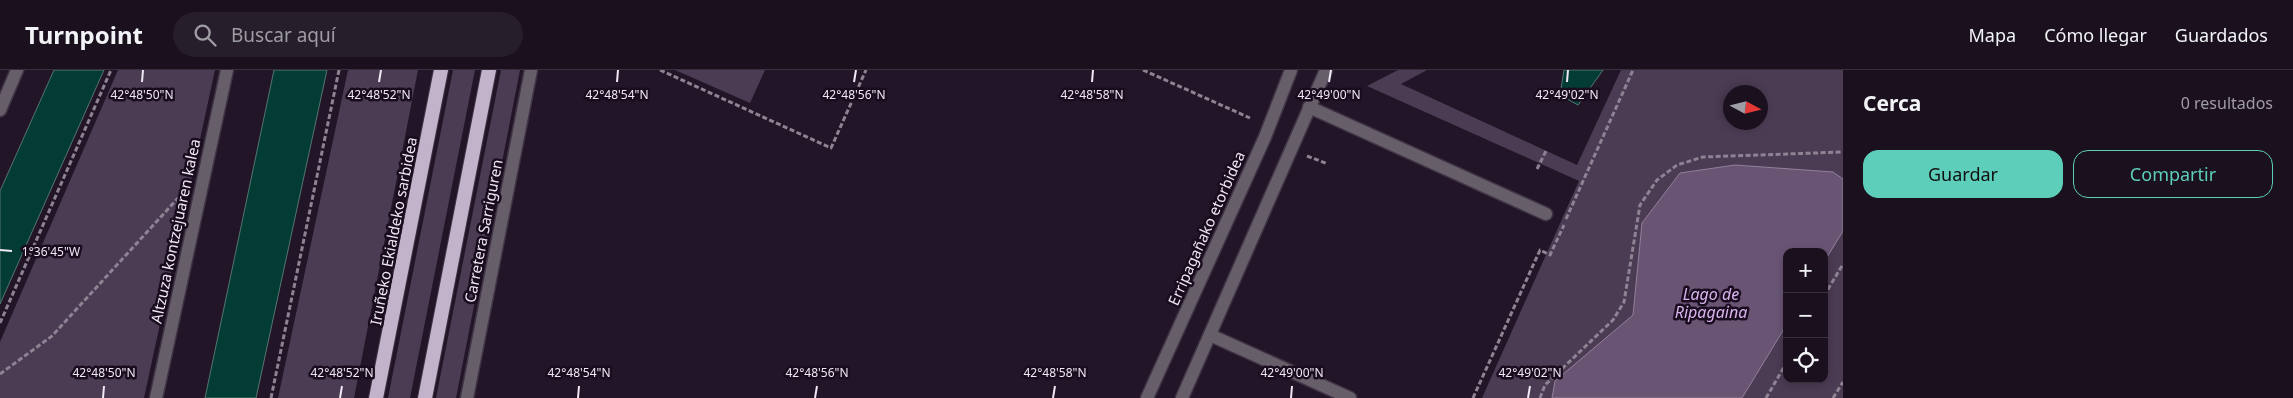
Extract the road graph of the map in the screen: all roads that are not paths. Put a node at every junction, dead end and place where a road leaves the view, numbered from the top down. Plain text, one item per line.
1 (17, 70) edge
2 (226, 70) edge
3 (441, 70) edge
4 (489, 70) edge
5 (531, 70) edge
6 (1291, 70) edge
7 (1326, 70) edge
8 (1309, 107) junction
9 (0, 110) edge
10 (1546, 214) dead end
11 (1210, 335) junction
12 (156, 398) edge
13 (376, 398) edge
14 (425, 398) edge
15 (467, 398) edge
16 (1147, 398) edge
17 (1182, 398) edge
18 (1350, 398) edge

1 - 9 street
2 - 12 street, Altzuza kontzejuaren kalea
3 - 13 highway, Iruñeko Ekialdeko sarbidea
4 - 14 highway
5 - 15 street, Carretera Sarriguren
6 - 16 street, Erripagañako etorbidea
7 - 8 street
8 - 10 street
8 - 11 street
11 - 17 street
11 - 18 street

